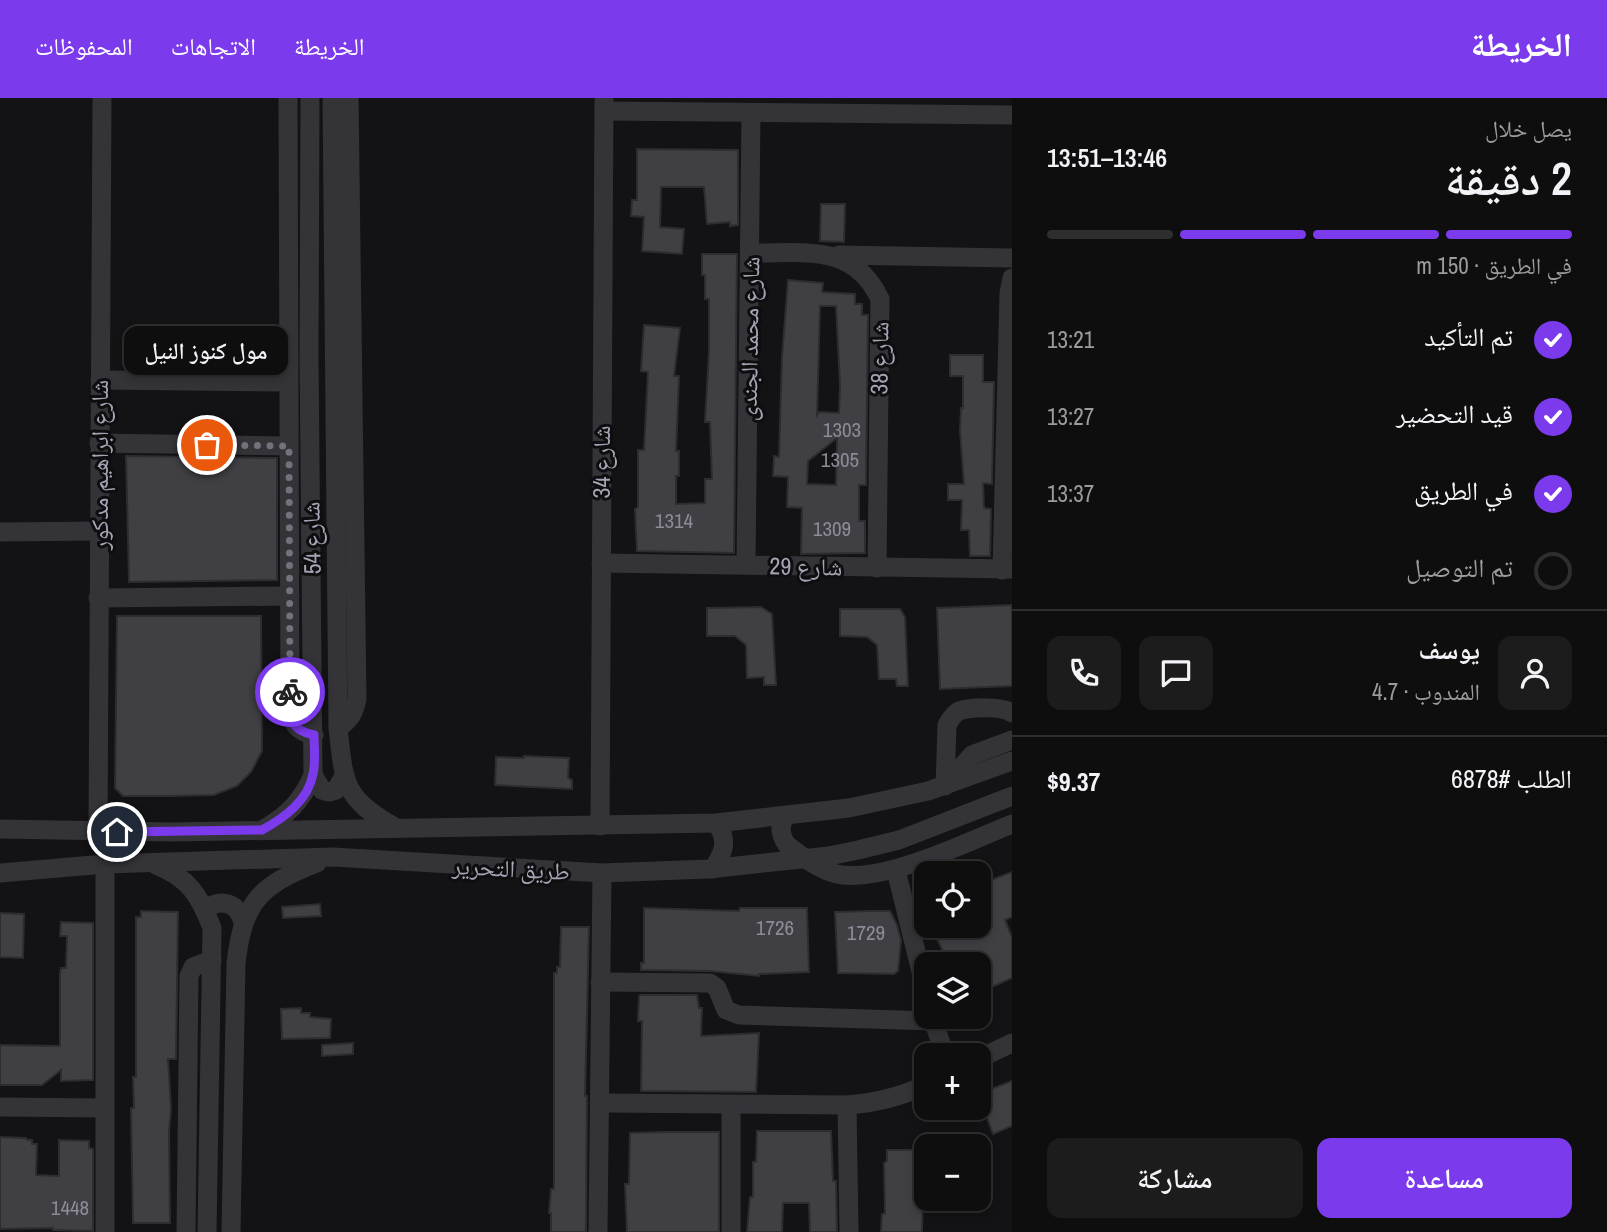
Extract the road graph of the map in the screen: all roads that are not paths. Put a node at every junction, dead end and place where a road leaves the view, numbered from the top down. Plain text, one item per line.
1 (102, 98) edge
2 (288, 98) edge
3 (310, 98) edge
4 (332, 98) edge
5 (349, 98) edge
6 (604, 105) edge
7 (883, 106) edge
8 (1008, 109) edge
9 (751, 113) junction
10 (750, 253) junction
11 (824, 254) junction
12 (1012, 258) edge
13 (1012, 278) edge
14 (288, 358) junction
15 (309, 358) junction
16 (100, 380) junction
17 (288, 382) junction
18 (99, 443) junction
19 (289, 446) junction
20 (99, 531) junction
21 (0, 532) edge
22 (289, 552) junction
23 (311, 552) junction
24 (601, 563) junction
25 (746, 565) junction
26 (877, 568) junction
27 (1007, 570) edge
28 (290, 596) junction
29 (98, 598) junction
30 (1012, 713) edge
31 (338, 728) junction
32 (314, 735) junction
33 (1012, 740) edge
34 (1012, 761) edge
35 (313, 775) junction
36 (344, 776) junction
37 (945, 786) junction
38 (1012, 796) edge
39 (787, 815) junction
40 (716, 823) junction
41 (1012, 824) edge
42 (600, 826) junction
43 (396, 827) junction
44 (0, 829) edge
45 (262, 830) junction
46 (98, 832) junction
47 (333, 857) junction
48 (807, 859) junction
49 (105, 864) junction
50 (151, 864) junction
51 (713, 869) junction
52 (896, 870) junction
53 (0, 873) edge
54 (601, 873) junction
55 (205, 909) junction
56 (243, 923) junction
57 (916, 952) edge
58 (212, 960) junction
59 (600, 982) junction
60 (914, 1019) edge
61 (1012, 1043) edge
62 (991, 1053) edge
63 (914, 1090) edge
64 (598, 1102) junction
65 (731, 1104) junction
66 (847, 1105) junction
67 (0, 1107) edge
68 (104, 1108) junction
69 (105, 1232) edge
70 (186, 1232) edge
71 (207, 1232) edge
72 (231, 1232) edge
73 (598, 1232) edge
74 (731, 1232) edge
75 (849, 1232) edge

1 - 16 street, شارع ابراهيم مدكور
2 - 14 street
3 - 15 street, شارع 54
4 - 31 street, شارع 54
5 - 31 street
6 - 9 street
6 - 24 street, شارع 34
7 - 8 street
7 - 9 street
9 - 10 street, شارع محمد الجندى
10 - 11 street, شارع 38
10 - 25 street, شارع محمد الجندى
11 - 12 street
11 - 26 street, شارع 38
13 - 27 street
14 - 15 street
14 - 17 street
15 - 23 street, شارع 54
16 - 17 street
16 - 18 street, شارع ابراهيم مدكور
17 - 19 street
18 - 19 street
18 - 20 street, شارع ابراهيم مدكور
19 - 22 street
20 - 21 street
20 - 29 street, شارع ابراهيم مدكور
22 - 23 street
22 - 28 street
23 - 32 street, شارع 54
24 - 25 street, شارع 29
24 - 42 street, شارع 34
25 - 26 street, شارع 29
26 - 27 street, شارع 29
28 - 29 street
28 - 32 street
29 - 46 street, شارع ابراهيم مدكور
30 - 37 street
31 - 36 street, شارع 54
32 - 35 street, شارع 54
33 - 37 street
34 - 37 street, طريق التحرير
35 - 36 street
35 - 45 street, شارع 54
36 - 43 street, شارع 54
37 - 39 street, طريق التحرير
38 - 48 street, طريق التحرير
39 - 40 street, طريق التحرير
39 - 48 street
40 - 42 street, طريق التحرير
40 - 51 street
41 - 52 street
42 - 43 street, طريق التحرير
43 - 45 street, طريق التحرير
44 - 46 street, طريق التحرير
45 - 46 street, طريق التحرير
47 - 50 street, طريق التحرير
47 - 54 street, طريق التحرير
47 - 56 street
48 - 51 street, طريق التحرير
48 - 52 street
49 - 50 street, طريق التحرير
49 - 53 street, طريق التحرير
49 - 68 street
50 - 55 street
51 - 54 street, طريق التحرير
52 - 57 street
54 - 59 street
55 - 56 street
55 - 58 street
56 - 72 street
58 - 70 street
58 - 71 street
59 - 60 street
59 - 64 street
61 - 62 street
63 - 66 street
64 - 65 street
64 - 73 street
65 - 66 street
65 - 74 street
66 - 75 street
67 - 68 street
68 - 69 street

